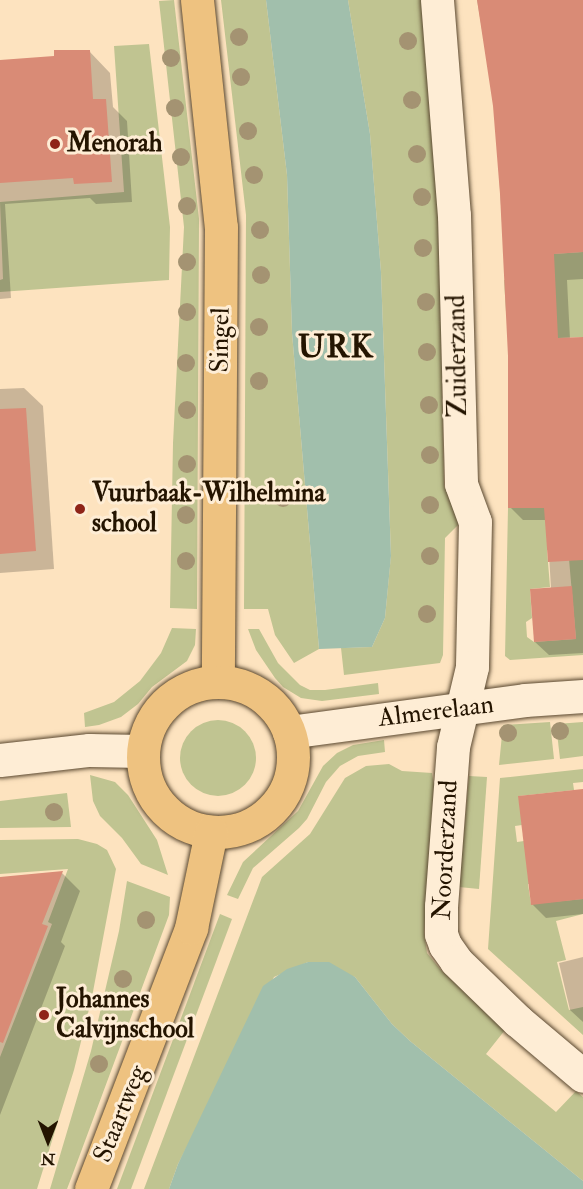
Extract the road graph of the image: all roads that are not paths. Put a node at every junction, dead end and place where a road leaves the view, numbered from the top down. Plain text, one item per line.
1 (197, 0) edge
2 (437, 0) edge
3 (218, 682) junction
4 (583, 696) edge
5 (462, 709) junction
6 (289, 732) junction
7 (142, 751) junction
8 (0, 760) edge
9 (211, 832) junction
10 (583, 1076) edge
11 (91, 1189) edge

1 - 3 main road, Singel
2 - 5 street, Zuiderzand
3 - 6 main road
3 - 7 main road
4 - 5 street, Almerelaan
5 - 6 street, Almerelaan
5 - 10 street, Noorderzand
6 - 9 main road
7 - 8 street
7 - 9 main road
9 - 11 main road, Staartweg

